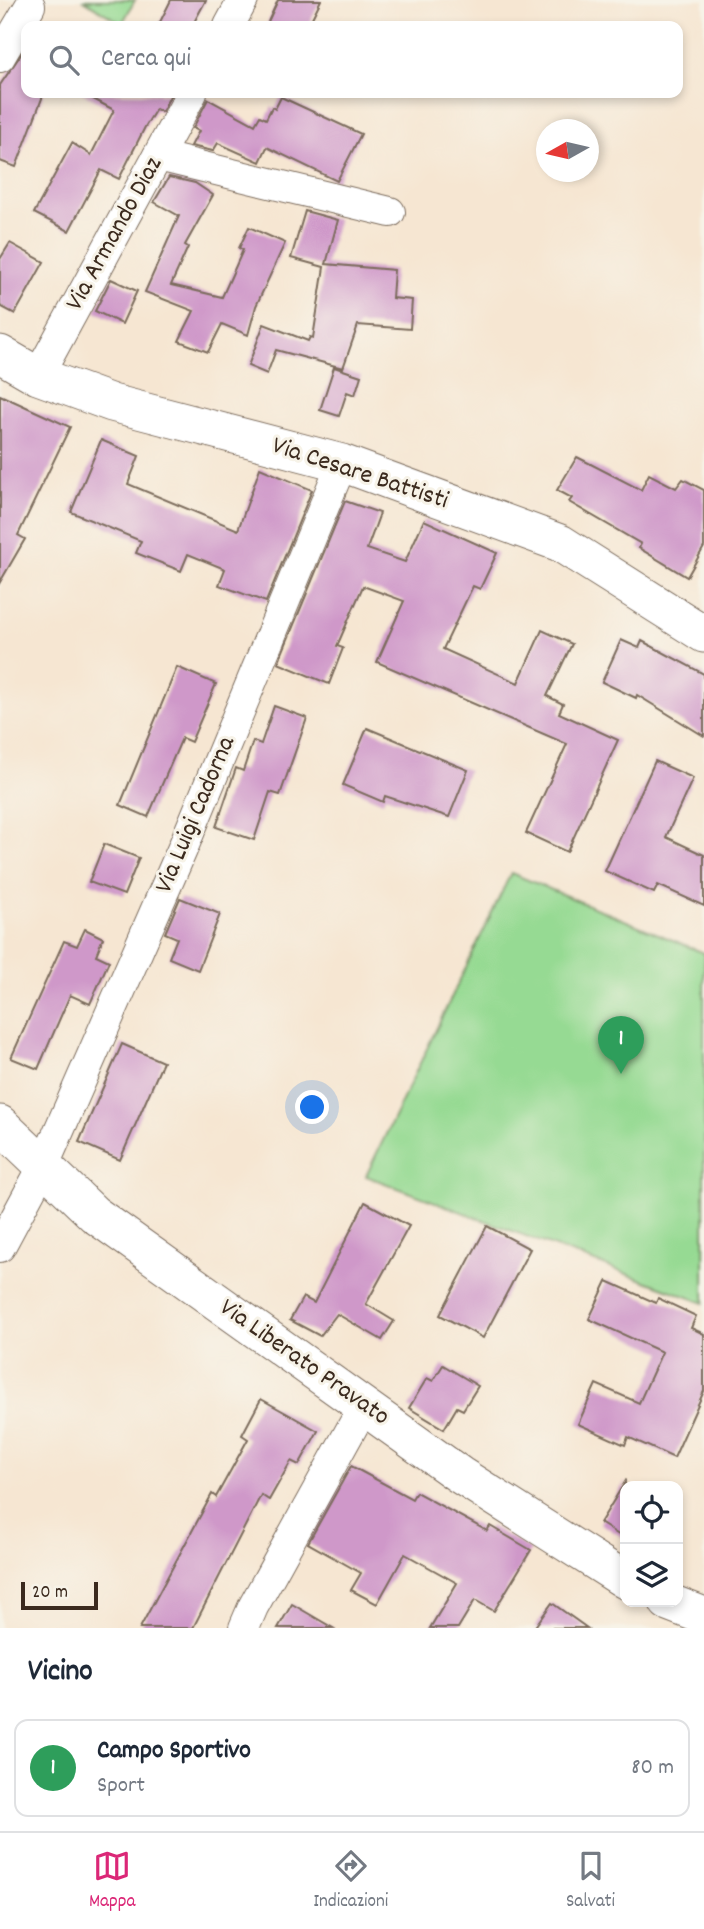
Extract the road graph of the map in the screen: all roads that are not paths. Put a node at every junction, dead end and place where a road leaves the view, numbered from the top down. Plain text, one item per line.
1 (243, 0) edge
2 (30, 6) dead end
3 (21, 21) edge
4 (21, 21) edge
5 (232, 21) edge
6 (0, 57) edge
7 (189, 98) edge
8 (158, 156) junction
9 (390, 212) dead end
10 (0, 354) edge
11 (38, 376) junction
12 (342, 463) junction
13 (704, 634) edge
14 (0, 1124) edge
15 (44, 1165) junction
16 (0, 1247) edge
17 (364, 1406) junction
18 (620, 1577) edge
19 (681, 1607) edge
20 (704, 1616) edge
21 (244, 1628) edge

1 - 5 street
2 - 3 street
4 - 6 street
7 - 8 street, Via Armando Diaz
8 - 9 street
8 - 11 street, Via Armando Diaz
10 - 11 street, Via Cesare Battisti
11 - 12 street, Via Cesare Battisti
12 - 13 street, Via Cesare Battisti
12 - 15 street, Via Luigi Cadorna
14 - 15 street, Via Liberato Pravato
15 - 16 street, Via Luigi Cadorna
15 - 17 street, Via Liberato Pravato
17 - 18 street, Via Liberato Pravato
17 - 21 street
19 - 20 street

